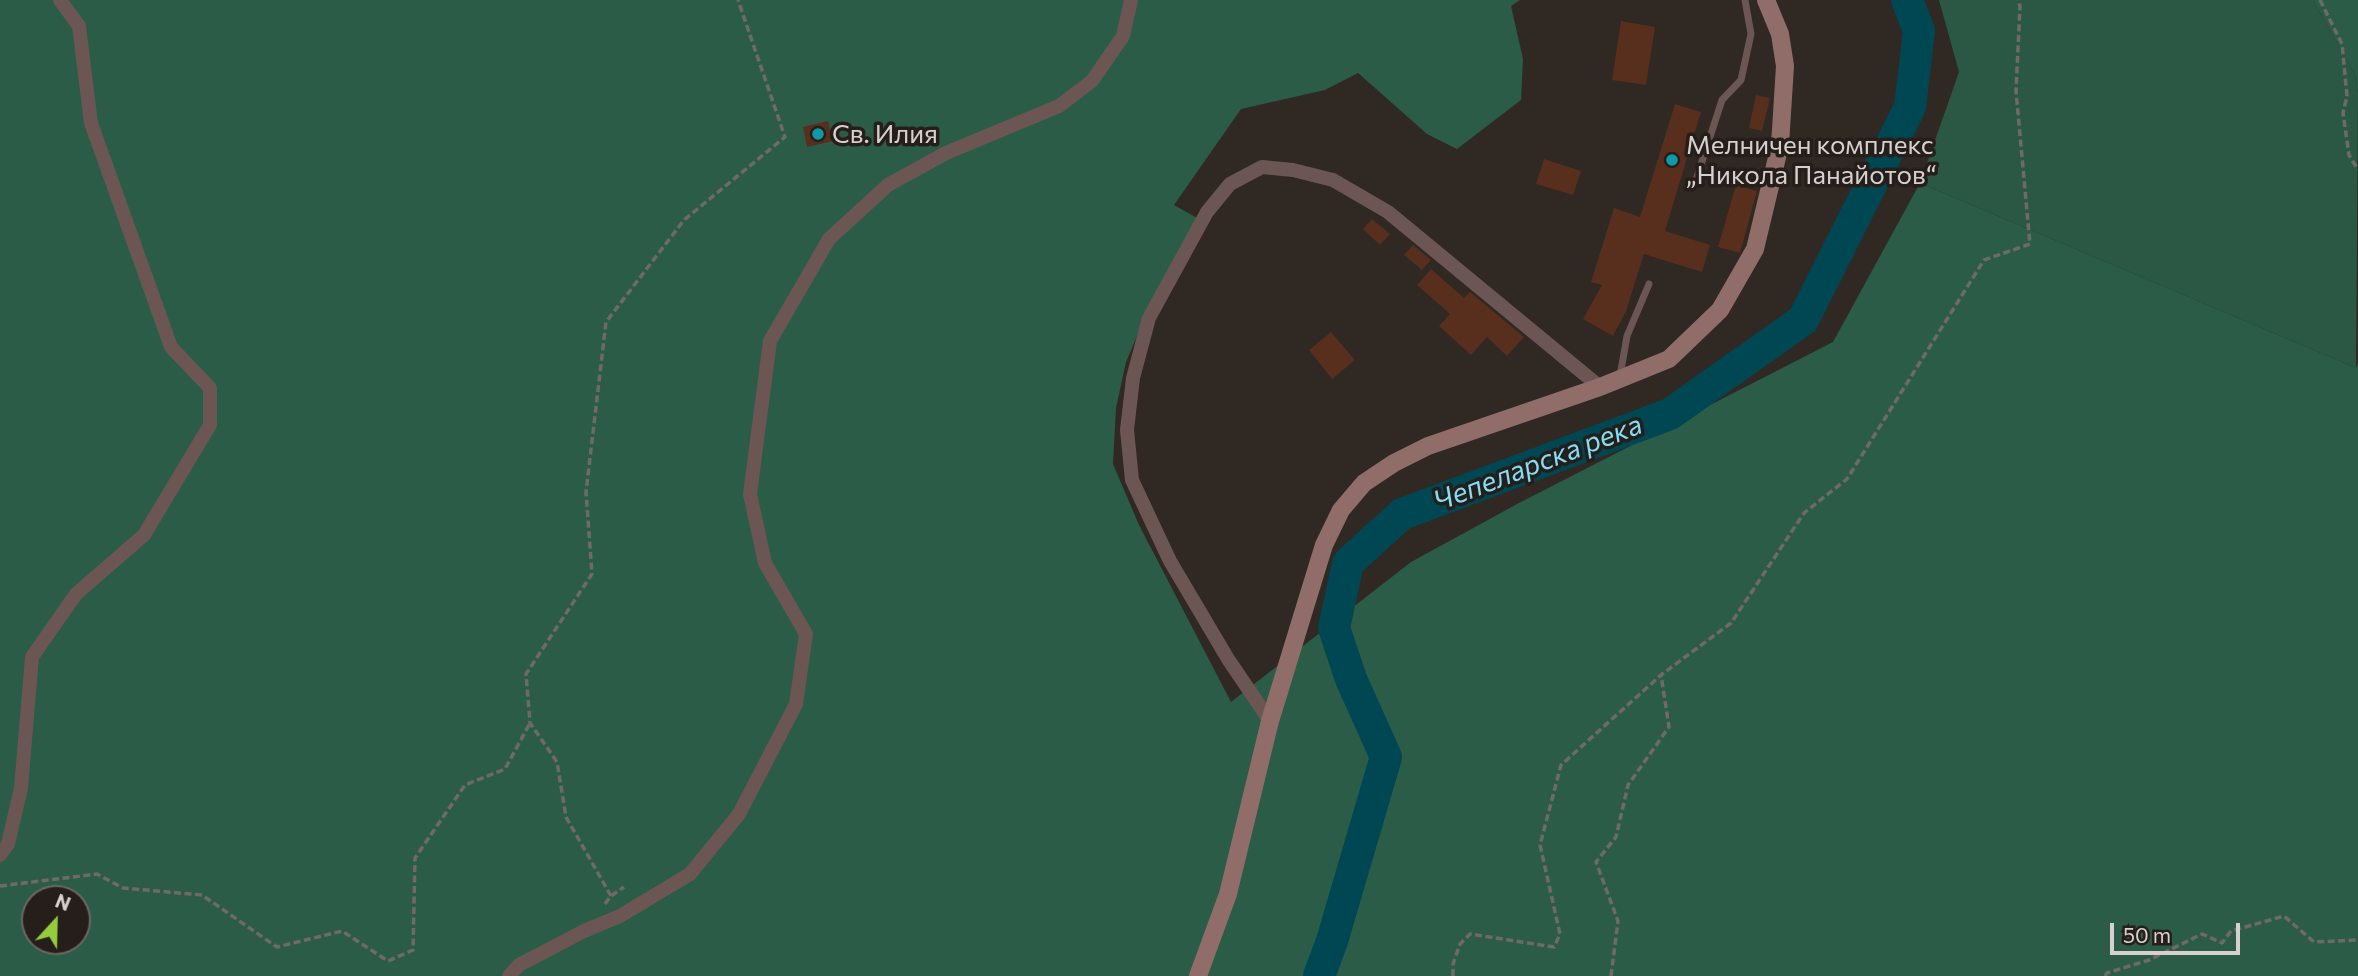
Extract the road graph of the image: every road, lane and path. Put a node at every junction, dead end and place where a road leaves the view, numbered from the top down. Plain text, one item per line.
1 (60, 0) edge
2 (738, 0) edge
3 (1130, 0) edge
4 (1745, 0) edge
5 (1766, 0) edge
6 (2018, 0) edge
7 (2320, 0) edge
8 (2358, 170) edge
9 (1694, 186) dead end
10 (1649, 284) dead end
11 (1619, 379) junction
12 (1600, 387) junction
13 (1661, 675) junction
14 (1270, 721) junction
15 (530, 723) junction
16 (0, 855) edge
17 (0, 886) edge
18 (624, 887) dead end
19 (2358, 940) edge
20 (509, 976) edge
21 (1198, 976) edge
22 (1453, 976) edge
23 (1611, 976) edge
24 (2105, 976) edge

1 - 16 street
2 - 15 path
3 - 20 street
4 - 9 lane
5 - 11 main road
6 - 13 path
7 - 8 path
10 - 11 lane
11 - 12 main road
12 - 14 main road
12 - 14 street
13 - 22 path
13 - 23 path
14 - 21 main road
15 - 17 path
15 - 18 path
19 - 24 path

